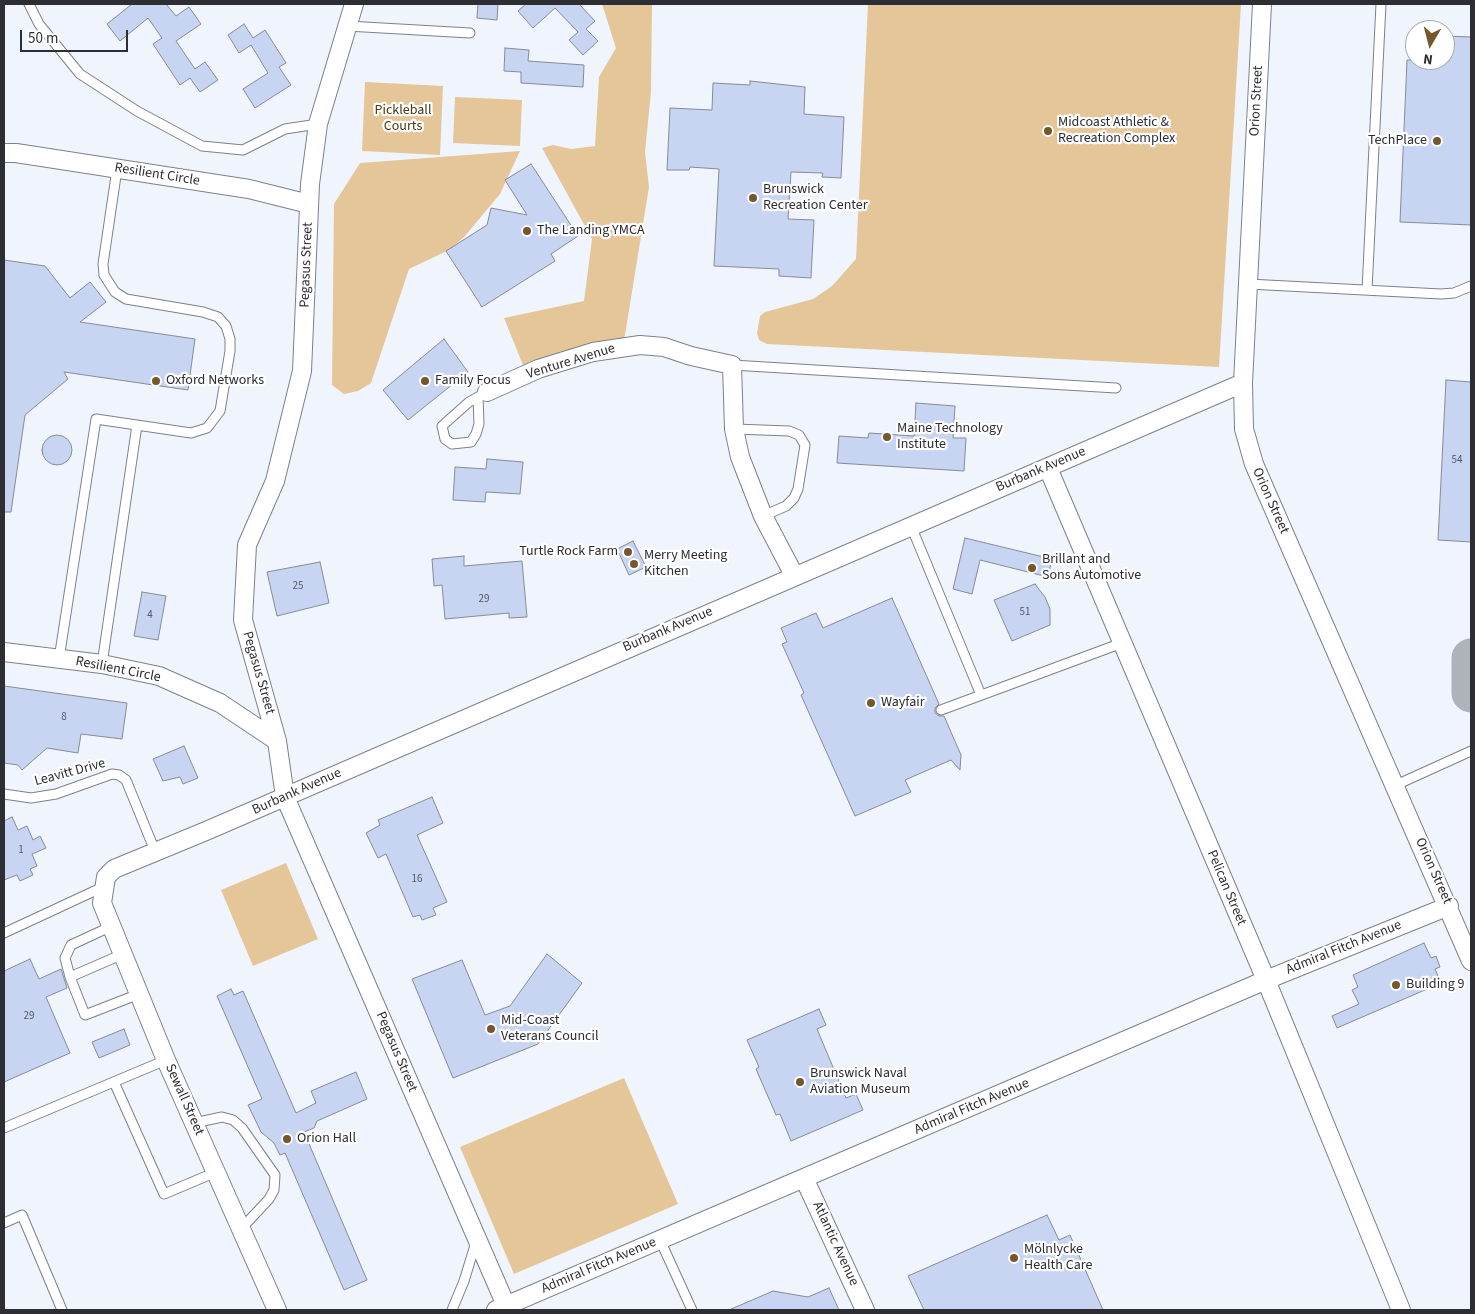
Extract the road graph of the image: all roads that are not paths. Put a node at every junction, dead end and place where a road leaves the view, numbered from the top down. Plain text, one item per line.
1 (29, 4) edge
2 (354, 4) edge
3 (1262, 4) edge
4 (1381, 4) edge
5 (347, 26) junction
6 (470, 33) dead end
7 (318, 124) junction
8 (4, 154) edge
9 (117, 169) junction
10 (309, 204) junction
11 (1248, 284) junction
12 (1471, 286) edge
13 (1366, 290) junction
14 (732, 365) junction
15 (1243, 383) junction
16 (1116, 388) dead end
17 (482, 395) junction
18 (138, 426) junction
19 (734, 429) junction
20 (1048, 468) junction
21 (763, 516) junction
22 (911, 526) junction
23 (794, 575) junction
24 (1122, 643) junction
25 (4, 652) edge
26 (59, 658) junction
27 (102, 664) junction
28 (981, 696) junction
29 (941, 710) dead end
30 (277, 741) junction
31 (1471, 751) edge
32 (1396, 785) junction
33 (4, 794) edge
34 (285, 797) junction
35 (155, 851) junction
36 (104, 887) junction
37 (1449, 906) junction
38 (112, 926) junction
39 (4, 934) edge
40 (123, 954) junction
41 (1471, 961) edge
42 (70, 977) junction
43 (1266, 980) junction
44 (139, 994) junction
45 (166, 1060) junction
46 (114, 1082) junction
47 (194, 1123) junction
48 (4, 1128) edge
49 (216, 1172) junction
50 (804, 1178) junction
51 (4, 1223) edge
52 (241, 1229) junction
53 (477, 1238) junction
54 (660, 1240) junction
55 (503, 1309) edge
56 (62, 1310) edge
57 (277, 1310) edge
58 (452, 1310) edge
59 (692, 1310) edge
60 (865, 1310) edge
61 (1401, 1310) edge

1 - 7 lane
2 - 5 street, Pegasus Street
3 - 11 street, Orion Street
4 - 13 lane
5 - 6 lane
5 - 7 street, Pegasus Street
7 - 10 street, Pegasus Street
8 - 9 street, Resilient Circle
9 - 10 street, Resilient Circle
9 - 18 lane
10 - 30 street, Pegasus Street
11 - 13 lane
11 - 15 street, Orion Street
12 - 13 lane
14 - 16 lane
14 - 17 street, Venture Avenue
14 - 19 street
15 - 20 street, Burbank Avenue
15 - 32 street, Orion Street
17 - 17 lane
18 - 26 lane
18 - 27 lane
19 - 21 street
19 - 21 lane
20 - 22 street, Burbank Avenue
20 - 24 street, Pelican Street
21 - 23 street
22 - 23 street, Burbank Avenue
22 - 28 lane
23 - 34 street, Burbank Avenue
24 - 28 lane
24 - 43 street, Pelican Street
25 - 26 street, Resilient Circle
26 - 27 street, Resilient Circle
27 - 30 street, Resilient Circle
28 - 29 lane
30 - 34 street, Pegasus Street
31 - 32 lane
32 - 37 street, Orion Street
33 - 35 lane, Leavitt Drive
34 - 35 street, Burbank Avenue
34 - 53 street, Pegasus Street
35 - 36 street, Burbank Avenue
36 - 38 street, Sewall Street
36 - 39 lane
37 - 41 street, Orion Street
37 - 43 street, Admiral Fitch Avenue
38 - 40 street, Sewall Street
38 - 42 lane
40 - 42 lane
40 - 44 street, Sewall Street
42 - 44 lane
43 - 50 street, Admiral Fitch Avenue
43 - 61 street, Pelican Street
44 - 45 street, Sewall Street
45 - 46 lane
45 - 47 street, Sewall Street
46 - 48 lane
46 - 49 lane
47 - 49 street, Sewall Street
47 - 52 lane
49 - 52 street, Sewall Street
50 - 54 street, Admiral Fitch Avenue
50 - 60 street, Atlantic Avenue
51 - 56 lane
52 - 57 street, Sewall Street
53 - 55 street, Pegasus Street
53 - 58 lane
54 - 55 street, Admiral Fitch Avenue
54 - 59 lane

